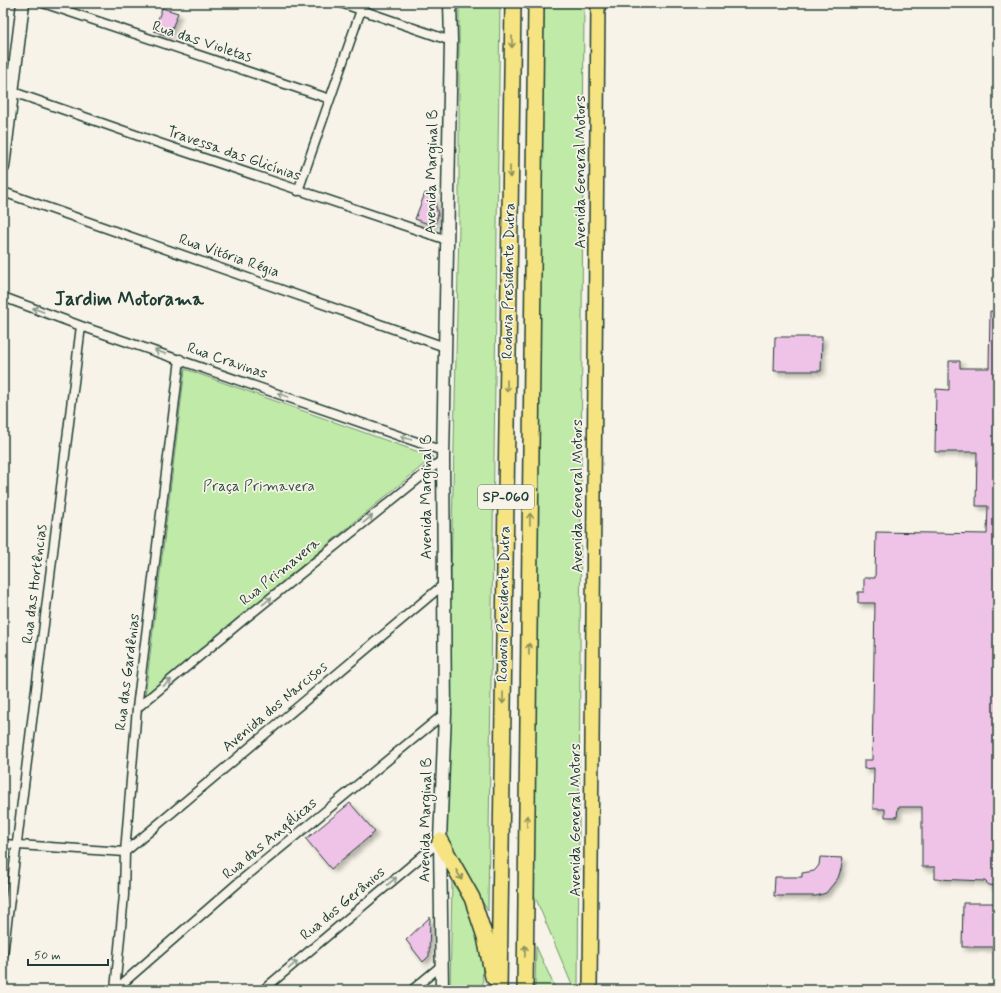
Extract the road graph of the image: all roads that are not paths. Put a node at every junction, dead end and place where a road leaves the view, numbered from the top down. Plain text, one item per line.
1 (24, 3) edge
2 (43, 3) edge
3 (341, 3) edge
4 (450, 3) edge
5 (513, 3) edge
6 (536, 3) edge
7 (598, 3) edge
8 (361, 10) junction
9 (451, 41) junction
10 (13, 92) junction
11 (330, 99) junction
12 (3, 167) edge
13 (298, 191) junction
14 (3, 192) edge
15 (447, 240) junction
16 (3, 297) edge
17 (81, 326) junction
18 (445, 348) junction
19 (180, 359) junction
20 (443, 455) junction
21 (444, 584) junction
22 (137, 708) junction
23 (444, 713) junction
24 (440, 841) junction
25 (3, 844) edge
26 (17, 845) junction
27 (125, 852) junction
28 (3, 955) edge
29 (442, 965) junction
30 (115, 990) edge
31 (263, 990) edge
32 (412, 990) edge
33 (442, 990) edge
34 (496, 990) edge
35 (499, 990) edge
36 (525, 990) edge
37 (590, 990) edge

1 - 10 street
2 - 11 street, Rua das Violetas
3 - 8 street
4 - 9 street, Avenida Marginal B
5 -> 35 highway, Rodovia Presidente Dutra / SP-060
36 -> 6 highway, Rodovia Presidente Dutra / SP-060
7 - 37 main road, Avenida General Motors
8 - 9 street
8 - 11 street
9 - 15 street, Avenida Marginal B
10 - 12 street
10 - 13 street, Travessa das Glicínias
11 - 13 street
13 - 15 street, Travessa das Glicínias
14 - 18 street, Rua Vitória Régia
15 - 18 street, Avenida Marginal B
17 -> 16 street, Rua Cravinas
19 -> 17 street, Rua Cravinas
17 - 26 street, Rua das Hortências
18 - 20 street, Avenida Marginal B
20 -> 19 street, Rua Cravinas
19 - 22 street, Rua das Gardênias
20 - 21 street, Avenida Marginal B
22 -> 20 street, Rua Primavera
21 - 23 street, Avenida Marginal B
21 - 27 street, Avenida dos Narcisos
22 - 27 street, Rua das Gardênias
23 - 24 street, Avenida Marginal B
23 - 30 street, Rua das Angélicas
24 - 29 street, Avenida Marginal B
31 -> 24 street, Rua dos Gerânios
24 -> 34 highway
25 - 26 street
26 - 27 street
26 - 28 street, Rua das Hortências
27 - 30 street, Rua das Gardênias
29 - 32 street
29 - 33 street, Avenida Marginal B

